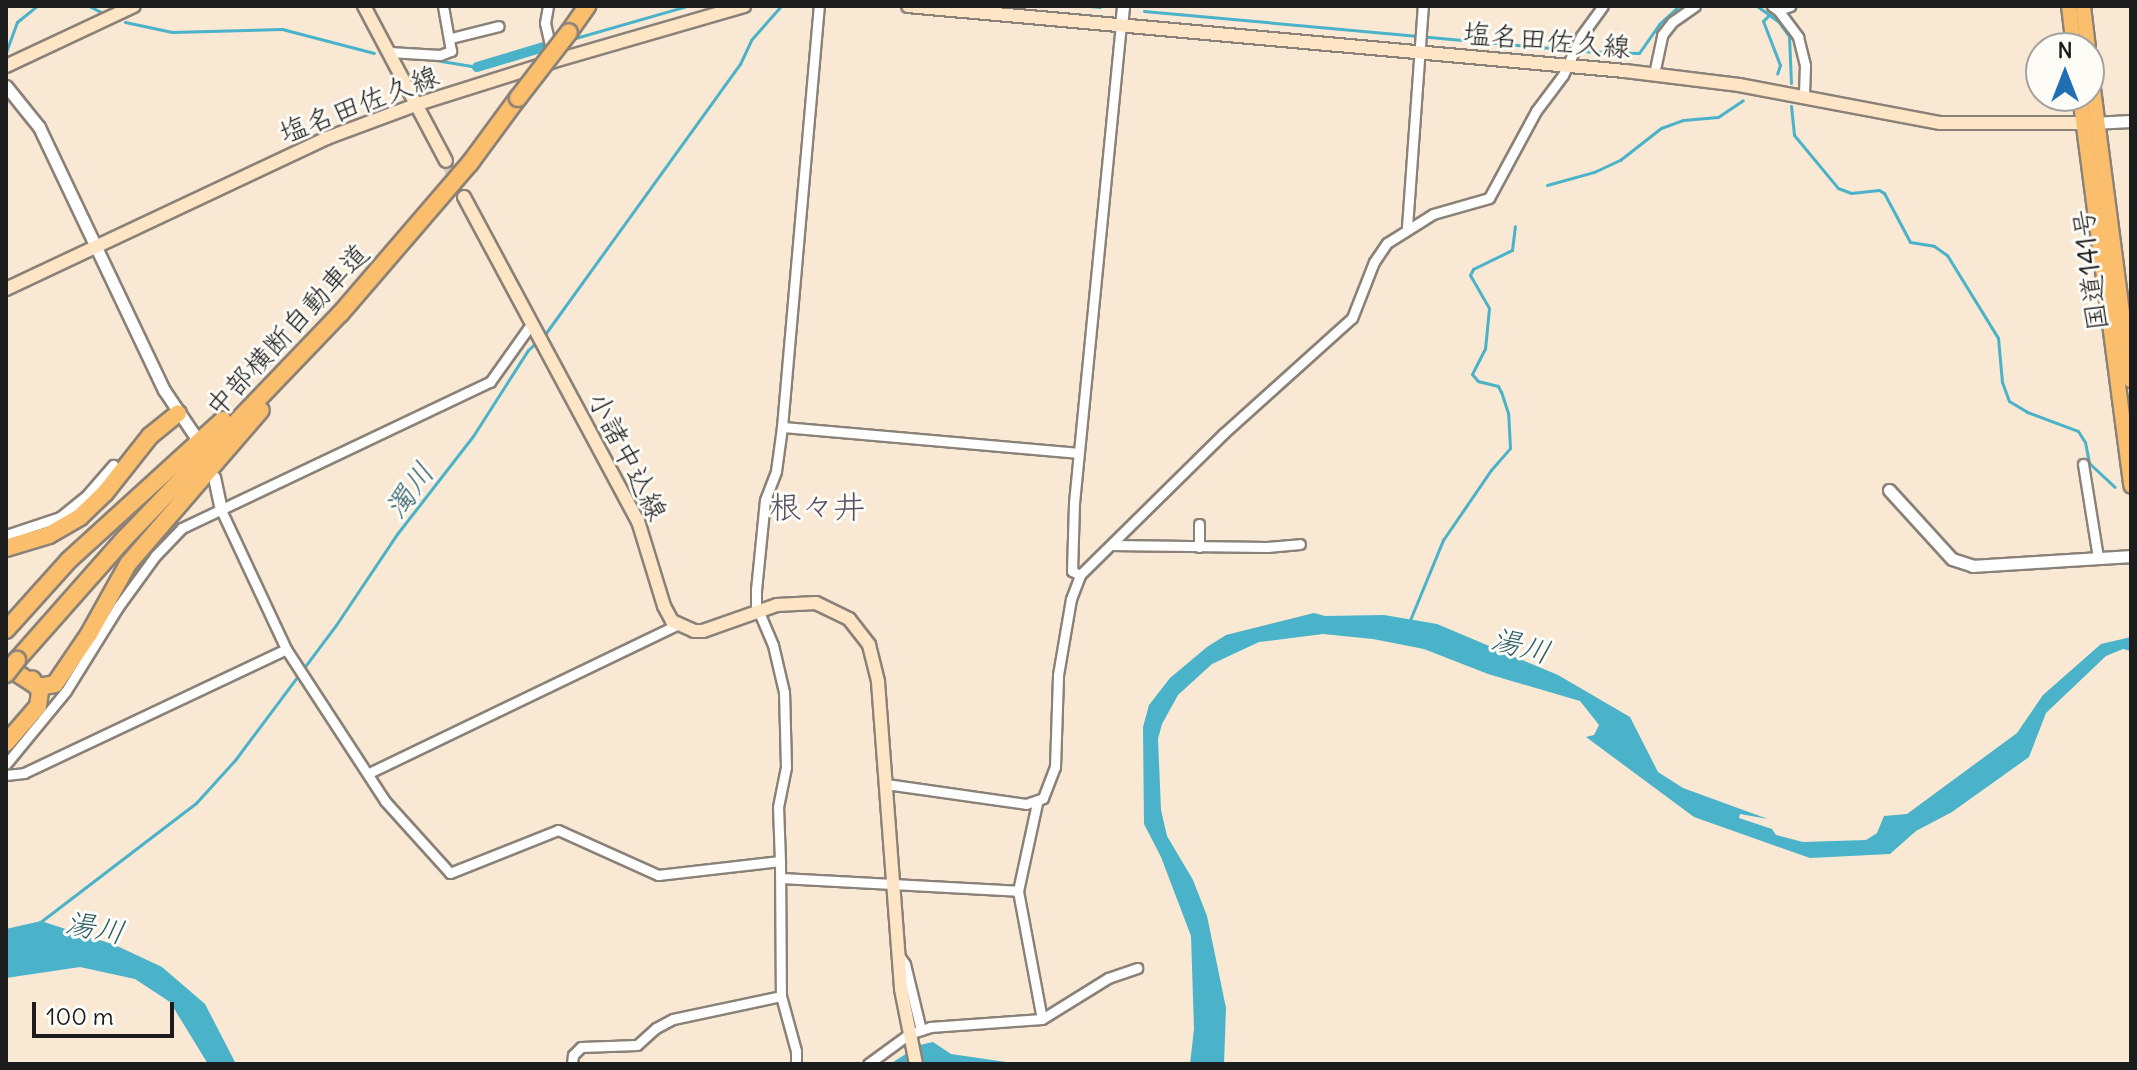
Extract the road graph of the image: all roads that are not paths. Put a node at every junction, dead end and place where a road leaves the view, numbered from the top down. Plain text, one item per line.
1 (134, 6) edge
2 (364, 6) edge
3 (443, 6) edge
4 (548, 6) edge
5 (587, 6) edge
6 (744, 6) edge
7 (819, 6) edge
8 (908, 6) edge
9 (1123, 6) edge
10 (1423, 6) edge
11 (1603, 6) edge
12 (1695, 6) edge
13 (1790, 6) edge
14 (2069, 6) edge
15 (2083, 6) edge
16 (1775, 8) edge
17 (499, 26) dead end
18 (1121, 26) junction
19 (2072, 32) edge
20 (2086, 32) edge
21 (451, 38) junction
22 (1420, 42) junction
23 (389, 52) junction
24 (1572, 56) junction
25 (554, 61) junction
26 (6, 66) edge
27 (1654, 74) junction
28 (6, 86) edge
29 (1804, 98) junction
30 (418, 104) junction
31 (2087, 112) edge
32 (2091, 112) edge
33 (2131, 121) edge
34 (2091, 123) junction
35 (446, 161) tunnel mouth
36 (464, 197) tunnel mouth
37 (1407, 227) junction
38 (95, 248) junction
39 (6, 289) edge
40 (341, 313) junction
41 (534, 327) junction
42 (322, 331) junction
43 (2128, 340) edge
44 (2131, 380) edge
45 (178, 413) junction
46 (782, 427) junction
47 (192, 440) dead end
48 (1078, 453) junction
49 (2083, 464) dead end
50 (113, 465) dead end
51 (211, 481) dead end
52 (2131, 486) edge
53 (1889, 490) dead end
54 (221, 510) junction
55 (1199, 524) dead end
56 (6, 535) edge
57 (1300, 544) dead end
58 (1111, 545) junction
59 (1199, 547) junction
60 (6, 548) edge
61 (2131, 556) edge
62 (2098, 558) junction
63 (1080, 575) junction
64 (758, 611) junction
65 (677, 625) junction
66 (6, 630) edge
67 (286, 649) junction
68 (10, 662) edge
69 (6, 674) edge
70 (38, 687) junction
71 (6, 743) edge
72 (6, 764) edge
73 (369, 773) junction
74 (6, 775) edge
75 (886, 784) junction
76 (1037, 803) junction
77 (780, 861) junction
78 (781, 878) junction
79 (893, 883) junction
80 (1018, 891) junction
81 (1137, 968) dead end
82 (781, 996) junction
83 (1042, 1019) junction
84 (913, 1034) junction
85 (572, 1064) edge
86 (796, 1064) edge
87 (868, 1064) edge
88 (916, 1064) edge

1 - 26 main road
2 - 23 main road
3 - 21 street
4 - 25 street
5 - 40 highway, 中部横断自動車道, bridge
6 - 25 main road, 塩名田佐久線
7 - 46 street
8 - 18 main road, 塩名田佐久線
9 - 18 street
10 - 22 street
11 - 24 street
12 - 27 street
13 - 16 street
14 - 19 highway
15 - 20 highway
16 - 29 street
17 - 21 street
18 - 22 main road, 塩名田佐久線
18 - 48 street
21 - 23 street
22 - 24 main road, 塩名田佐久線
22 - 37 street
23 - 30 main road
24 - 27 main road, 塩名田佐久線
24 - 37 street
25 - 30 main road, 塩名田佐久線
27 - 29 main road, 塩名田佐久線
28 - 38 street
29 - 34 main road, 塩名田佐久線
30 - 35 main road
30 - 38 main road, 塩名田佐久線
31 - 34 highway, 国道141号
32 - 34 highway, 国道141号
33 - 34 street
34 - 43 highway, 国道141号
34 - 52 highway, 国道141号
36 - 41 main road, 小諸中込線
37 - 58 street
38 - 39 main road, 塩名田佐久線
38 - 45 street
40 - 42 highway, 中部横断自動車道
40 - 70 highway
41 - 54 street
41 - 65 main road, 小諸中込線
42 - 66 highway
42 - 68 highway, 中部横断自動車道
43 - 44 highway, 国道141号
45 - 47 street
45 - 60 highway
46 - 48 street
46 - 64 street
48 - 63 street
49 - 62 street
50 - 56 street
51 - 54 street
53 - 62 street
54 - 67 street
54 - 72 street
55 - 59 street
57 - 59 street
58 - 59 street
58 - 63 street
61 - 62 street
63 - 76 street
64 - 65 main road
64 - 75 main road
64 - 77 street
65 - 73 street
67 - 73 street
67 - 74 street
68 - 69 highway, 中部横断自動車道, bridge
68 - 70 highway
70 - 71 highway
73 - 77 street
75 - 76 street
75 - 79 main road
76 - 80 street
77 - 78 street
78 - 79 street
78 - 82 street
79 - 80 street
79 - 84 main road
80 - 83 street
81 - 83 street
82 - 85 street
82 - 86 street
83 - 84 street
84 - 87 street
84 - 88 main road

